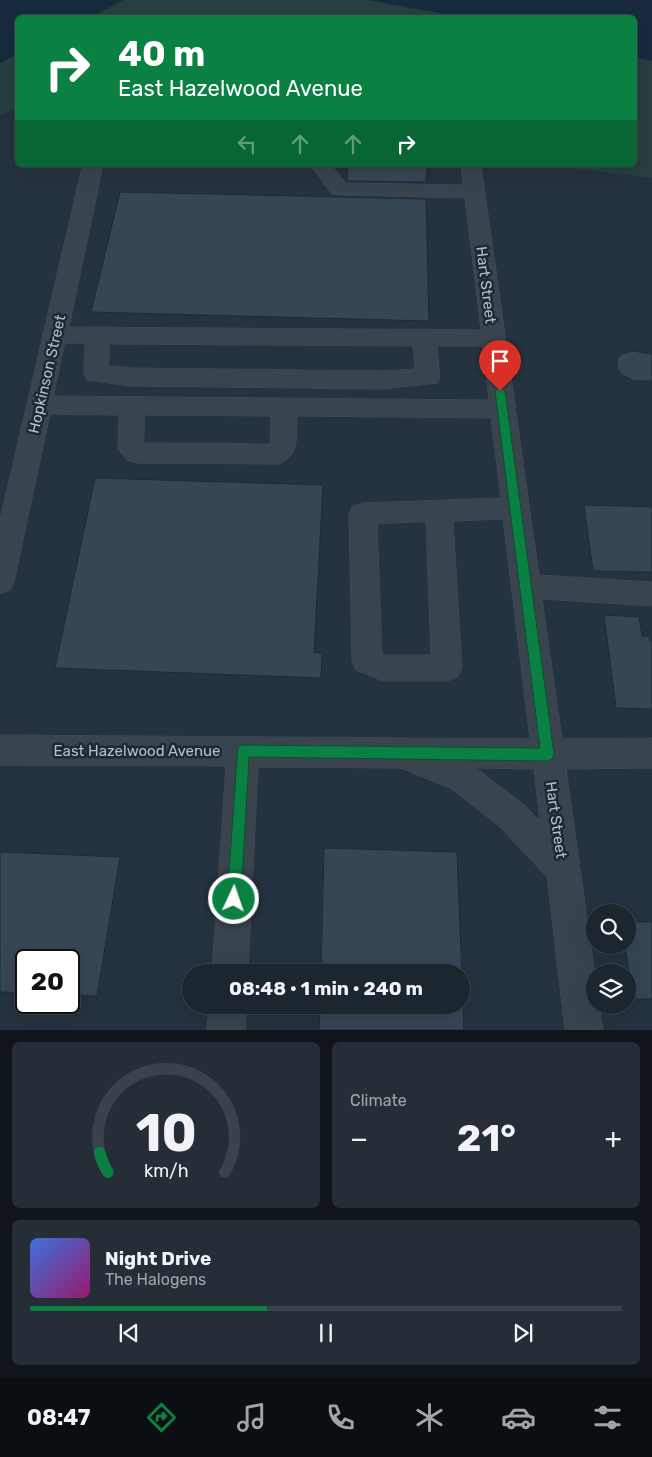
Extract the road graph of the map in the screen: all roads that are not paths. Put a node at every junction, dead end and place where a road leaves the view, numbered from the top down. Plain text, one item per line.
1 (93, 167) edge
2 (322, 167) edge
3 (470, 167) edge
4 (474, 192) junction
5 (55, 335) junction
6 (98, 336) junction
7 (424, 337) junction
8 (493, 338) junction
9 (40, 404) junction
10 (132, 406) junction
11 (284, 407) junction
12 (502, 409) junction
13 (515, 508) junction
14 (439, 511) junction
15 (0, 582) edge
16 (525, 586) junction
17 (652, 594) edge
18 (0, 750) edge
19 (243, 751) junction
20 (394, 752) junction
21 (652, 753) edge
22 (547, 754) junction
23 (563, 869) junction
24 (230, 964) edge
25 (227, 1014) edge
26 (226, 1030) edge
27 (584, 1030) edge

1 - 5 street, Hopkinson Street
2 - 4 street
3 - 4 street, Hart Street
4 - 8 street, Hart Street
5 - 6 street
5 - 9 street, Hopkinson Street
6 - 7 street
6 - 7 street
7 - 8 street
8 - 12 street, Hart Street
9 - 10 street
9 - 15 street, Hopkinson Street
10 - 11 street
10 - 11 street
11 - 12 street
12 - 13 street, Hart Street
13 - 14 street
13 - 16 street, Hart Street
14 - 14 street
16 - 17 street
16 - 22 street, Hart Street
18 - 19 street, East Hazelwood Avenue
19 - 20 street, East Hazelwood Avenue
19 - 24 street
20 - 22 street, East Hazelwood Avenue
20 - 23 street, East Hazelwood Avenue
21 - 22 street, East Hazelwood Avenue
22 - 23 street, Hart Street
23 - 27 street, Hart Street
25 - 26 street

